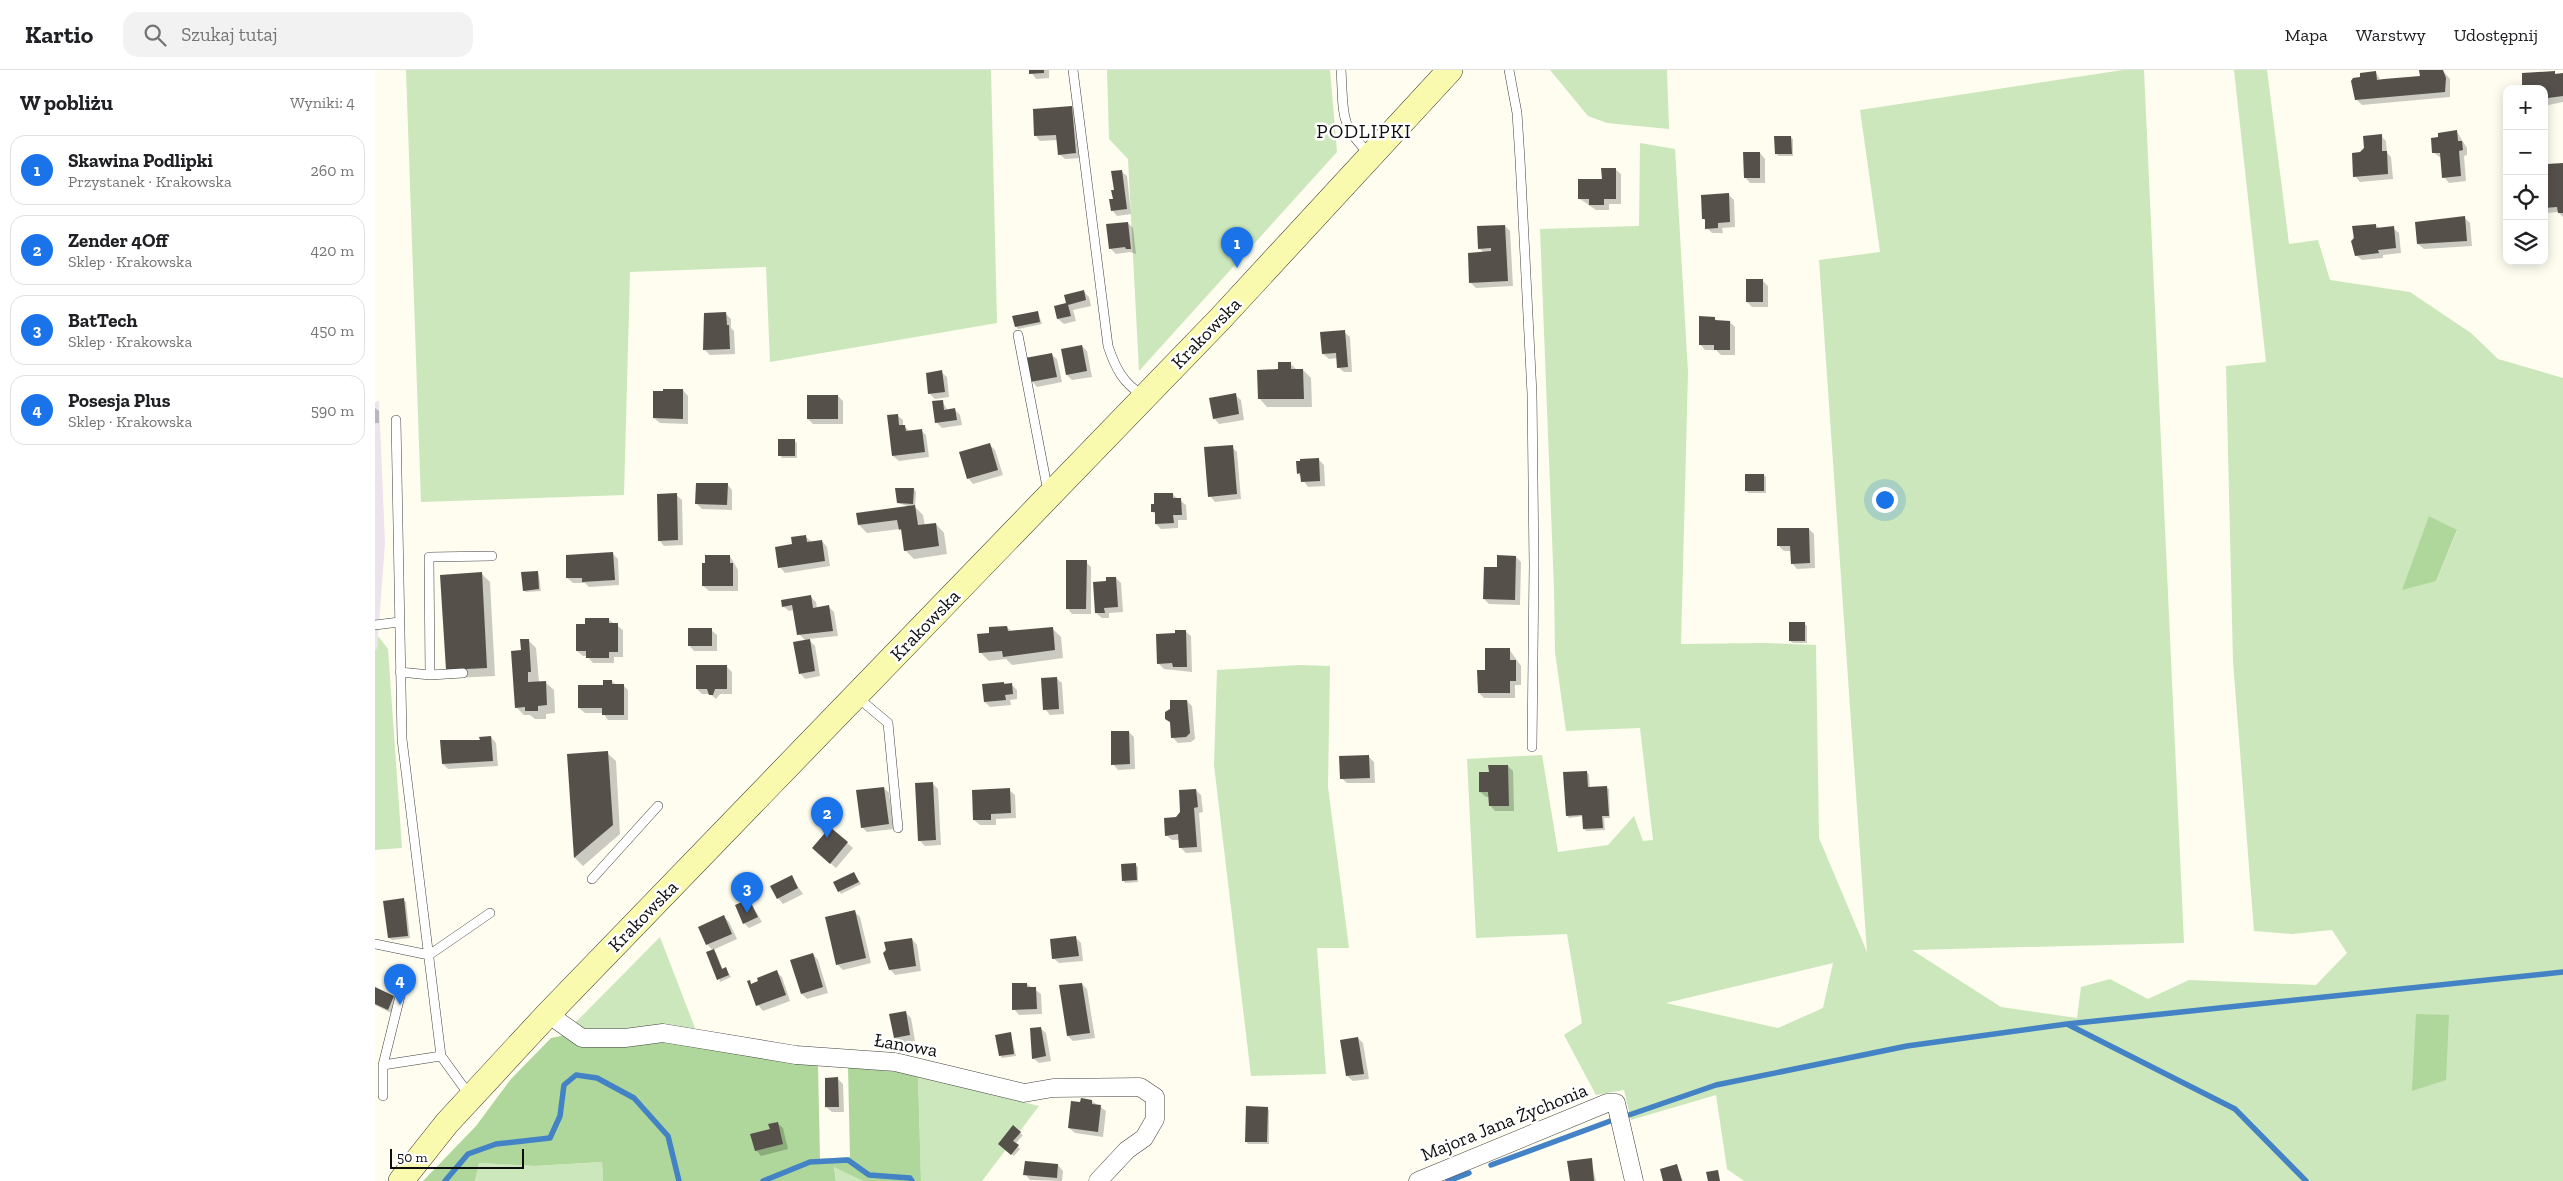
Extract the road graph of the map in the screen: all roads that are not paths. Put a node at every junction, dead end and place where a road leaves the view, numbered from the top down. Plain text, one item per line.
1 (1073, 70) edge
2 (1341, 70) edge
3 (1450, 70) edge
4 (1509, 70) edge
5 (1372, 156) junction
6 (1018, 335) dead end
7 (1145, 397) junction
8 (396, 420) dead end
9 (1049, 496) junction
10 (492, 556) dead end
11 (399, 622) junction
12 (375, 625) edge
13 (400, 672) junction
14 (463, 673) dead end
15 (431, 675) junction
16 (856, 696) junction
17 (1532, 746) dead end
18 (658, 806) dead end
19 (898, 828) dead end
20 (592, 879) dead end
21 (490, 912) dead end
22 (375, 944) edge
23 (429, 955) junction
24 (405, 980) dead end
25 (548, 1014) junction
26 (441, 1056) junction
27 (383, 1066) junction
28 (383, 1096) dead end
29 (471, 1097) junction
30 (401, 1181) edge
31 (1098, 1181) edge
32 (1418, 1181) edge
33 (1634, 1181) edge

1 - 7 lane
2 - 5 lane
3 - 5 main road, Krakowska
4 - 17 lane
5 - 7 main road, Krakowska
6 - 9 lane
7 - 9 main road, Krakowska
8 - 11 lane
9 - 16 main road, Krakowska
10 - 15 lane
11 - 12 lane
11 - 13 lane
13 - 15 lane
13 - 23 lane
14 - 15 lane
16 - 19 lane
16 - 25 main road, Krakowska
18 - 20 lane
21 - 23 lane
22 - 23 lane
23 - 26 lane
24 - 27 lane
25 - 29 main road, Krakowska
25 - 31 street, Łanowa
26 - 27 lane
26 - 29 lane
27 - 28 lane
29 - 30 main road, Krakowska
32 - 33 street, Majora Jana Żychonia

